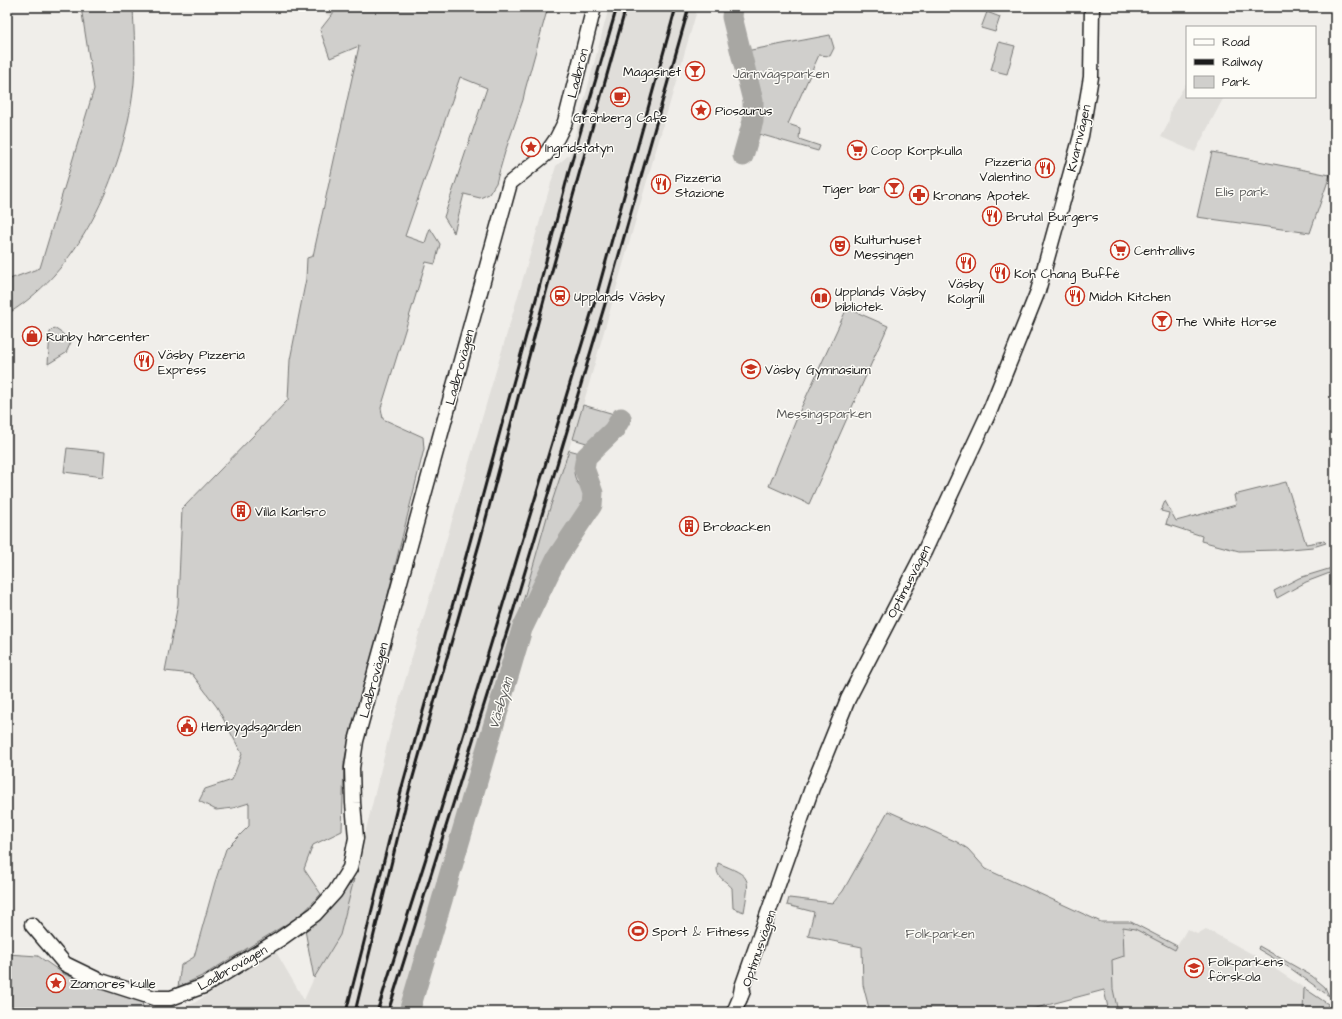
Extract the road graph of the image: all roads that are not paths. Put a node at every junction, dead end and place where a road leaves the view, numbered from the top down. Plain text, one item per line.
1 (594, 7) edge
2 (1092, 7) edge
3 (557, 138) joint
4 (1044, 265) joint
5 (32, 926) dead end
6 (734, 1012) edge

1 - 3 street, Ladbron
2 - 4 street, Kvarnvägen
3 - 5 street, Ladbrovägen
4 - 6 street, Optimusvägen

